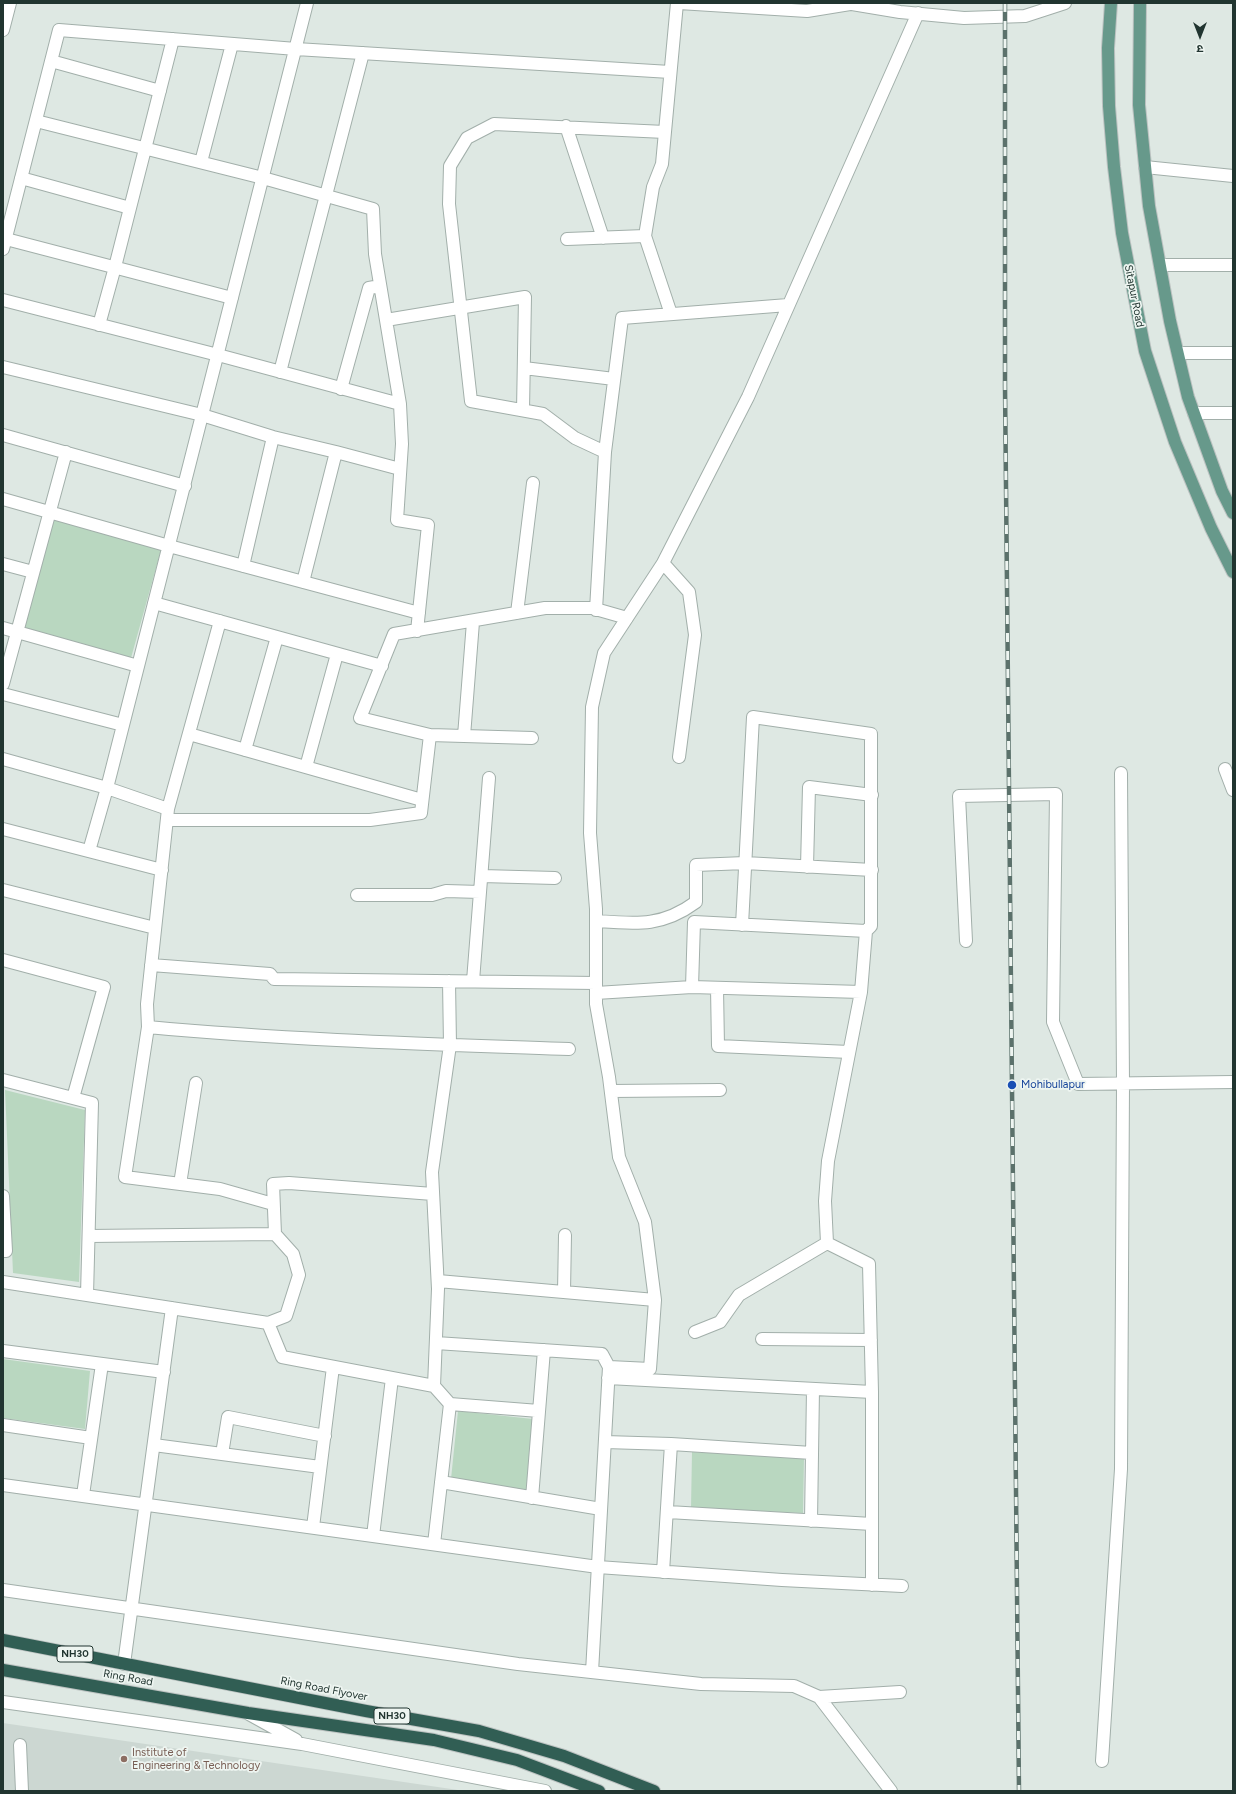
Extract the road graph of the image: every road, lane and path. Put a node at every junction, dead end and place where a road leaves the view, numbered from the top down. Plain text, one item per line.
1 (10, 3) edge
2 (308, 3) edge
3 (678, 3) edge
4 (849, 3) edge
5 (1065, 3) edge
6 (1110, 3) edge
7 (1140, 3) edge
8 (918, 14) junction
9 (3, 30) edge
10 (173, 39) junction
11 (232, 44) junction
12 (296, 49) junction
13 (363, 53) junction
14 (51, 61) junction
15 (670, 72) junction
16 (160, 91) junction
17 (36, 121) junction
18 (566, 126) junction
19 (665, 132) junction
20 (145, 148) junction
21 (201, 162) junction
22 (1145, 168) junction
23 (1233, 176) edge
24 (21, 178) junction
25 (263, 178) junction
26 (325, 195) junction
27 (130, 208) junction
28 (646, 236) junction
29 (603, 238) junction
30 (567, 239) dead end
31 (4, 244) edge
32 (1160, 265) junction
33 (1233, 265) edge
34 (115, 267) junction
35 (380, 286) junction
36 (232, 298) junction
37 (3, 300) edge
38 (788, 305) junction
39 (460, 308) junction
40 (671, 314) junction
41 (386, 320) junction
42 (99, 325) junction
43 (1178, 353) junction
44 (1233, 353) edge
45 (218, 355) junction
46 (3, 366) edge
47 (524, 368) junction
48 (280, 372) junction
49 (614, 379) junction
50 (341, 389) junction
51 (400, 404) junction
52 (523, 410) junction
53 (1194, 413) junction
54 (1233, 413) edge
55 (202, 415) junction
56 (3, 435) edge
57 (273, 437) junction
58 (66, 452) junction
59 (336, 452) junction
60 (605, 452) junction
61 (400, 469) junction
62 (533, 484) dead end
63 (184, 486) junction
64 (3, 499) edge
65 (49, 512) junction
66 (1233, 513) edge
67 (169, 546) junction
68 (663, 563) junction
69 (3, 564) edge
70 (243, 566) junction
71 (33, 572) junction
72 (1233, 572) edge
73 (303, 582) junction
74 (154, 603) junction
75 (596, 610) junction
76 (419, 613) junction
77 (517, 613) junction
78 (627, 618) junction
79 (220, 621) junction
80 (473, 622) junction
81 (3, 628) edge
82 (417, 631) junction
83 (17, 632) junction
84 (277, 637) junction
85 (337, 654) junction
86 (138, 666) junction
87 (382, 666) junction
88 (3, 684) edge
89 (3, 694) edge
90 (123, 725) junction
91 (189, 734) junction
92 (430, 735) junction
93 (464, 736) junction
94 (532, 738) dead end
95 (245, 750) junction
96 (679, 757) dead end
97 (3, 759) edge
98 (306, 767) junction
99 (1225, 769) dead end
100 (1121, 774) dead end
101 (489, 778) dead end
102 (107, 788) junction
103 (1233, 790) edge
104 (872, 795) junction
105 (422, 800) junction
106 (168, 814) junction
107 (3, 829) edge
108 (89, 851) junction
109 (745, 864) junction
110 (807, 867) junction
111 (162, 870) junction
112 (872, 870) junction
113 (482, 876) junction
114 (555, 878) dead end
115 (3, 890) edge
116 (480, 892) junction
117 (356, 895) dead end
118 (596, 921) junction
119 (742, 925) junction
120 (155, 928) junction
121 (866, 931) junction
122 (966, 941) dead end
123 (3, 960) edge
124 (151, 965) junction
125 (449, 981) junction
126 (473, 981) junction
127 (692, 987) junction
128 (596, 988) junction
129 (717, 988) junction
130 (861, 992) junction
131 (148, 1027) junction
132 (450, 1045) junction
133 (569, 1049) dead end
134 (849, 1052) junction
135 (3, 1080) edge
136 (1233, 1082) edge
137 (196, 1083) dead end
138 (1123, 1084) junction
139 (720, 1090) dead end
140 (611, 1091) junction
141 (73, 1098) junction
142 (180, 1184) junction
143 (433, 1194) junction
144 (3, 1196) edge
145 (272, 1204) junction
146 (275, 1234) junction
147 (565, 1235) dead end
148 (89, 1236) junction
149 (827, 1243) junction
150 (3, 1251) edge
151 (438, 1281) junction
152 (3, 1282) edge
153 (564, 1292) junction
154 (87, 1295) junction
155 (655, 1300) junction
156 (172, 1308) junction
157 (268, 1323) junction
158 (695, 1332) dead end
159 (762, 1339) dead end
160 (871, 1340) junction
161 (436, 1343) junction
162 (544, 1350) junction
163 (3, 1351) edge
164 (102, 1364) junction
165 (333, 1367) junction
166 (164, 1372) junction
167 (609, 1373) junction
168 (392, 1378) junction
169 (434, 1386) junction
170 (813, 1389) junction
171 (872, 1392) junction
172 (450, 1404) junction
173 (539, 1411) junction
174 (3, 1425) edge
175 (324, 1436) junction
176 (91, 1438) junction
177 (605, 1442) junction
178 (671, 1444) junction
179 (154, 1445) junction
180 (812, 1452) junction
181 (222, 1454) junction
182 (320, 1467) junction
183 (441, 1482) junction
184 (3, 1484) edge
185 (83, 1495) junction
186 (532, 1498) junction
187 (146, 1504) junction
188 (601, 1509) junction
189 (668, 1512) junction
190 (811, 1520) junction
191 (872, 1524) junction
192 (313, 1527) junction
193 (373, 1536) junction
194 (434, 1544) junction
195 (598, 1567) junction
196 (663, 1572) junction
197 (872, 1585) junction
198 (902, 1586) dead end
199 (3, 1590) edge
200 (132, 1608) junction
201 (3, 1640) edge
202 (124, 1664) junction
203 (3, 1670) edge
204 (592, 1672) junction
205 (900, 1692) dead end
206 (819, 1696) junction
207 (3, 1702) edge
208 (248, 1713) junction
209 (302, 1744) junction
210 (20, 1746) dead end
211 (1102, 1761) dead end
212 (490, 1785) edge
213 (520, 1788) edge
214 (22, 1791) edge
215 (545, 1791) edge
216 (599, 1791) edge
217 (654, 1791) edge
218 (891, 1791) edge

1 - 9 street
2 - 12 street
3 - 4 street
3 - 15 street
4 - 8 street
5 - 8 street
6 - 72 main road, Sitapur Road
7 - 22 main road
8 - 38 street
10 - 11 street
10 - 14 street
10 - 16 street
11 - 12 street
11 - 21 street
12 - 13 street
12 - 25 street
13 - 15 street
13 - 26 street
14 - 16 street
14 - 17 street
15 - 19 street
16 - 20 street
17 - 20 street
17 - 24 street
18 - 19 street
18 - 29 street
18 - 39 street
19 - 28 street
20 - 21 street
20 - 27 street
21 - 25 street
22 - 23 street
22 - 32 main road
24 - 27 street
24 - 31 street
25 - 26 street
25 - 36 street
26 - 35 street
26 - 48 street
27 - 34 street
28 - 29 street
28 - 40 street
29 - 30 street
31 - 34 street
32 - 33 street
32 - 43 main road
34 - 36 street
34 - 42 street
35 - 41 street
35 - 50 street
36 - 45 street
37 - 42 street
38 - 40 street
38 - 68 street
39 - 41 street
39 - 47 street
39 - 52 street
40 - 49 street
41 - 51 street
42 - 45 street
43 - 44 street
43 - 53 main road
45 - 48 street
45 - 55 street
46 - 55 street
47 - 49 street
47 - 52 street
48 - 50 street
49 - 60 street
50 - 51 street
51 - 61 street
52 - 60 street
53 - 54 street
53 - 66 main road
55 - 57 street
55 - 63 street
56 - 58 street
57 - 59 street
57 - 70 street
58 - 63 street
58 - 65 street
59 - 61 street
59 - 73 street
60 - 75 street
61 - 76 street
62 - 77 street
63 - 67 street
64 - 65 street
65 - 67 street
65 - 71 street
67 - 70 street
67 - 74 street
68 - 78 street
68 - 96 street
69 - 71 street
70 - 73 street
71 - 83 street
73 - 76 street
74 - 79 street
74 - 86 street
75 - 77 street
75 - 78 street
76 - 82 street
77 - 80 street
78 - 118 street
79 - 84 street
79 - 91 street
80 - 82 street
80 - 93 street
81 - 83 street
82 - 87 street
83 - 86 street
83 - 88 street
84 - 85 street
84 - 95 street
85 - 87 street
85 - 98 street
86 - 90 street
87 - 92 street
89 - 90 street
90 - 102 street
91 - 95 street
91 - 106 street
92 - 93 street
92 - 105 street
93 - 94 street
95 - 98 street
97 - 102 street
98 - 105 street
99 - 103 street
100 - 138 street
101 - 113 street
102 - 106 street
102 - 108 street
104 - 109 street
104 - 110 street
104 - 112 street
105 - 106 street
106 - 111 street
107 - 108 street
108 - 111 street
109 - 110 street
109 - 118 street
109 - 119 street
110 - 112 street
111 - 120 street
112 - 121 street
113 - 114 street
113 - 116 street
115 - 120 street
116 - 117 street
116 - 126 street
118 - 128 street
119 - 121 street
119 - 127 street
120 - 124 street
121 - 130 street
122 - 138 street
123 - 141 street
124 - 125 street
124 - 131 street
125 - 126 street
125 - 132 street
126 - 128 street
127 - 128 street
127 - 129 street
128 - 140 street
129 - 130 street
129 - 134 street
130 - 134 street
131 - 132 street
131 - 142 street
132 - 133 street
132 - 143 street
134 - 149 street
135 - 141 street
136 - 138 street
137 - 142 street
138 - 211 street
139 - 140 street
140 - 155 street
141 - 148 street
142 - 145 street
143 - 145 street
143 - 151 street
144 - 150 street
145 - 146 street
146 - 148 street
146 - 157 street
147 - 153 street
148 - 154 street
149 - 158 street
149 - 160 street
151 - 153 street
151 - 161 street
152 - 154 street
153 - 155 street
154 - 156 street
155 - 167 street
156 - 157 street
156 - 166 street
157 - 165 street
159 - 160 street
160 - 171 street
161 - 162 street
161 - 169 street
162 - 167 street
162 - 173 street
163 - 164 street
164 - 166 street
164 - 176 street
165 - 168 street
165 - 175 street
166 - 179 street
167 - 170 street
167 - 177 street
168 - 169 street
168 - 193 street
169 - 172 street
170 - 171 street
170 - 180 street
171 - 191 street
172 - 173 street
172 - 183 street
173 - 186 street
174 - 176 street
175 - 181 street
175 - 182 street
176 - 185 street
177 - 178 street
177 - 188 street
178 - 180 street
178 - 189 street
179 - 181 street
179 - 187 street
180 - 190 street
181 - 182 street
182 - 192 street
183 - 186 street
183 - 194 street
184 - 185 street
185 - 187 street
186 - 188 street
187 - 192 street
187 - 200 street
188 - 195 street
189 - 190 street
189 - 196 street
190 - 191 street
191 - 197 street
192 - 193 street
193 - 194 street
194 - 195 street
195 - 196 street
195 - 204 street
196 - 197 street
197 - 198 street
199 - 200 street
200 - 202 street
200 - 204 street
201 - 202 highway, Ring Road / NH30
202 - 217 highway, Ring Road Flyover / NH30
203 - 208 highway, Ring Road / NH30
204 - 206 street
205 - 206 street
206 - 218 street
207 - 209 street
208 - 209 street
208 - 216 highway, NH30
209 - 212 street
210 - 214 street
212 - 213 street
213 - 215 street

